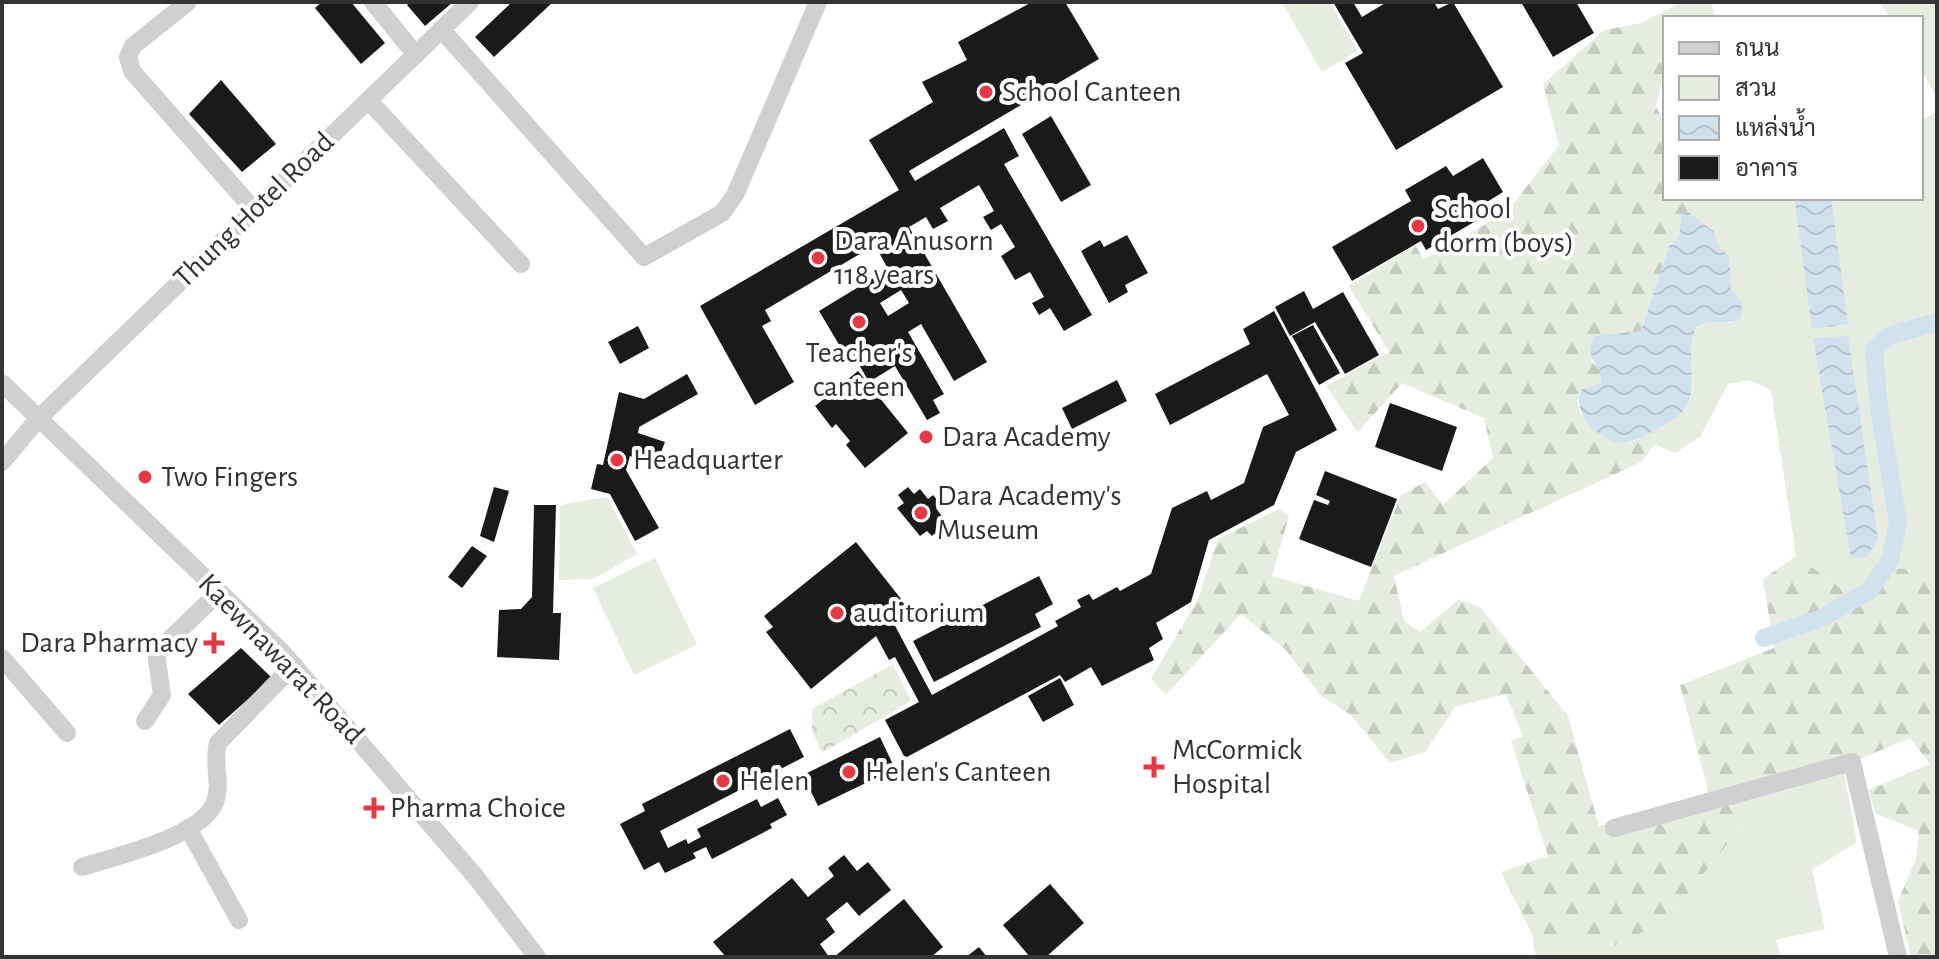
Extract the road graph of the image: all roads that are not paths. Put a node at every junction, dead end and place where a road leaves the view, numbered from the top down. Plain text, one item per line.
1 (188, 2) edge
2 (373, 2) edge
3 (470, 2) edge
4 (818, 2) edge
5 (441, 29) junction
6 (416, 55) junction
7 (368, 100) junction
8 (254, 210) junction
9 (521, 264) dead end
10 (2, 383) edge
11 (39, 418) junction
12 (2, 462) edge
13 (219, 592) junction
14 (2, 658) edge
15 (294, 665) junction
16 (145, 721) dead end
17 (67, 733) dead end
18 (188, 828) junction
19 (1614, 828) dead end
20 (82, 867) dead end
21 (239, 920) dead end
22 (537, 957) edge
23 (1898, 957) edge

1 - 8 street
2 - 6 street
3 - 5 street, Thung Hotel Road
4 - 5 street
5 - 6 street, Thung Hotel Road
6 - 7 street, Thung Hotel Road
7 - 8 street, Thung Hotel Road
7 - 9 street
8 - 11 street, Thung Hotel Road
10 - 11 street, Kaewnawarat Road
11 - 12 street, Thung Hotel Road
11 - 13 street, Kaewnawarat Road
13 - 15 street, Kaewnawarat Road
13 - 16 street
14 - 17 street
15 - 18 street
15 - 22 street, Kaewnawarat Road
18 - 20 street
18 - 21 street
19 - 23 street

